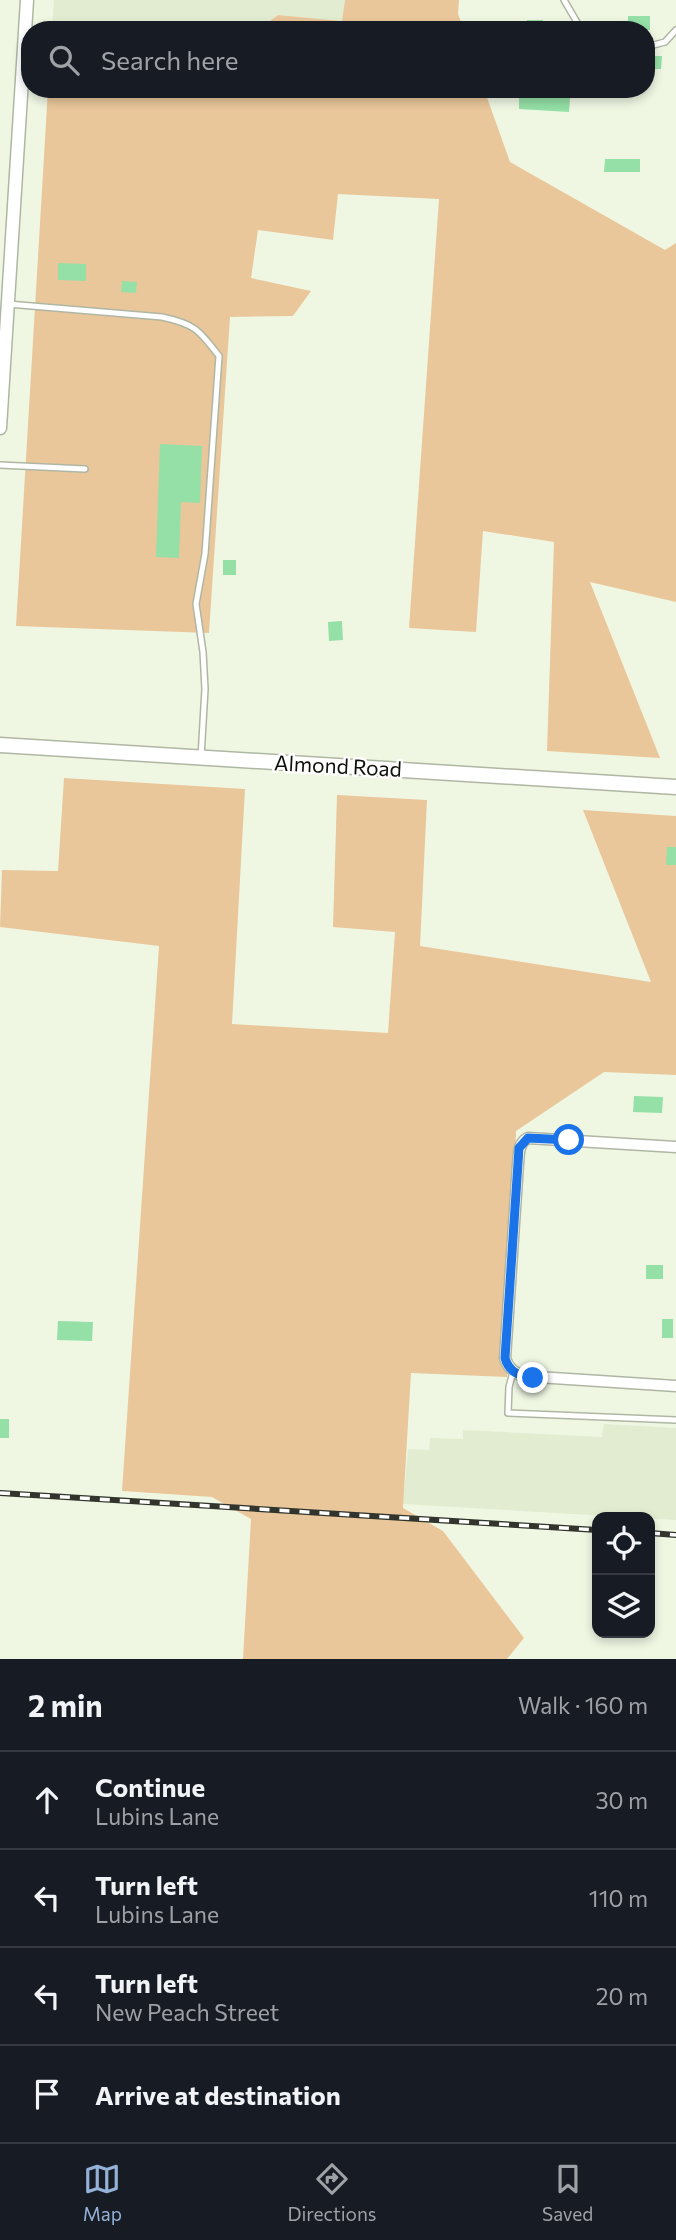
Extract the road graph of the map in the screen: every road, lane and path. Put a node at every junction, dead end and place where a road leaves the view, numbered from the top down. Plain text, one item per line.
1 (27, 0) edge
2 (564, 0) edge
3 (26, 21) edge
4 (576, 21) edge
5 (676, 30) edge
6 (655, 45) edge
7 (21, 96) edge
8 (8, 304) junction
9 (0, 428) edge
10 (0, 465) edge
11 (85, 469) dead end
12 (0, 745) edge
13 (201, 757) junction
14 (676, 787) edge
15 (676, 1147) edge
16 (513, 1371) junction
17 (676, 1386) edge
18 (676, 1420) edge

1 - 3 street
2 - 4 lane
5 - 6 lane
7 - 8 street
8 - 9 street
8 - 13 lane
10 - 11 lane
12 - 13 main road, Almond Road
13 - 14 main road, Almond Road
15 - 16 street
16 - 17 street
16 - 18 lane

